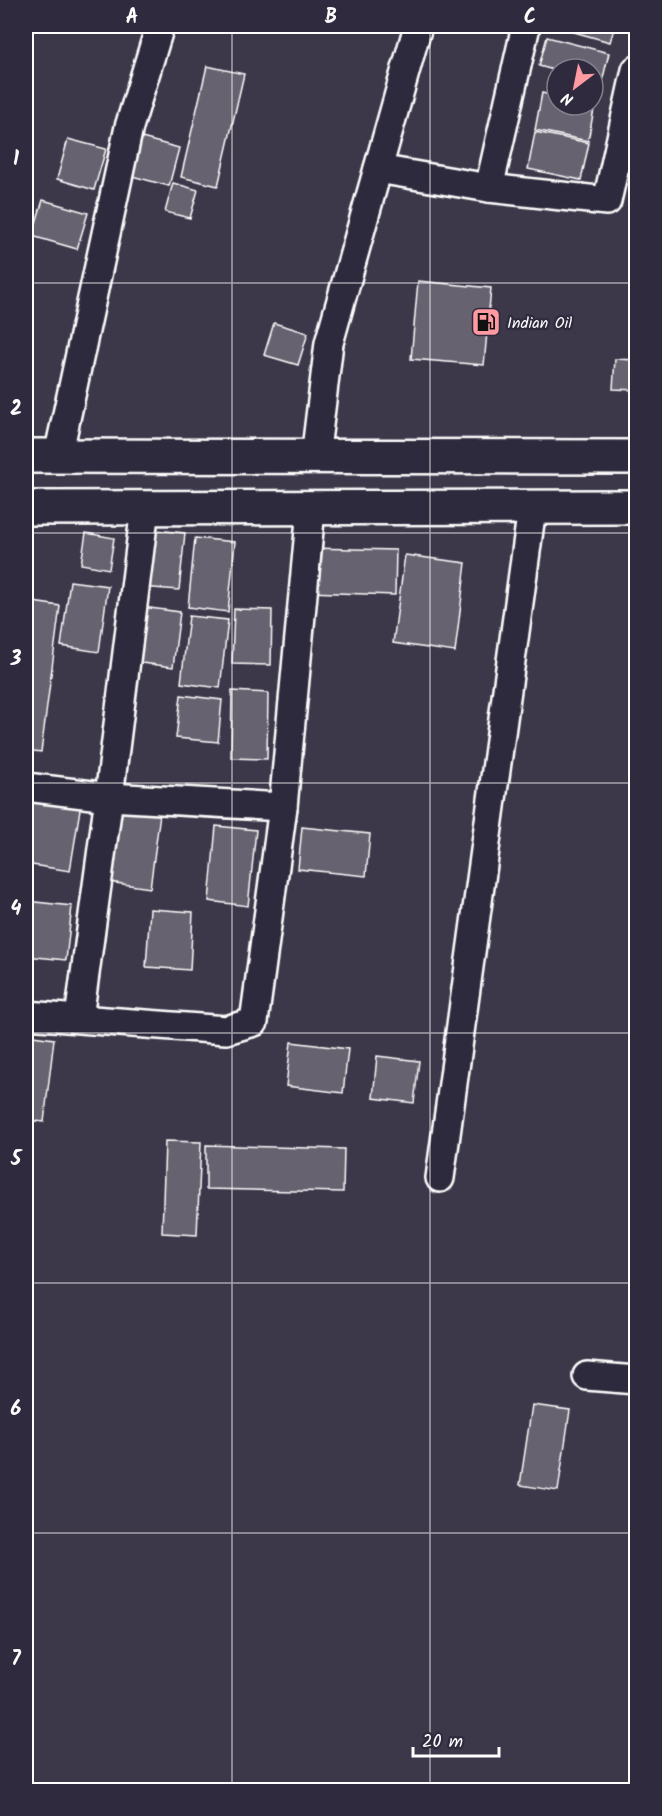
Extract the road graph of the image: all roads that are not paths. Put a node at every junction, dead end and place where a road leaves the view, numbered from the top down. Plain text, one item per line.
1 (160, 26) edge
2 (418, 26) edge
3 (526, 26) edge
4 (636, 70) edge
5 (378, 169) junction
6 (489, 188) junction
7 (26, 456) edge
8 (58, 456) junction
9 (315, 458) junction
10 (636, 458) edge
11 (636, 507) edge
12 (26, 508) edge
13 (145, 508) junction
14 (532, 508) junction
15 (311, 509) junction
16 (26, 787) edge
17 (109, 796) junction
18 (283, 807) junction
19 (26, 1015) edge
20 (79, 1018) junction
21 (440, 1178) dead end
22 (587, 1376) dead end
23 (636, 1380) edge

1 - 8 street
2 - 5 street
3 - 6 street
4 - 6 street
5 - 6 street
5 - 9 street
7 - 8 highway
8 - 9 highway
9 - 10 highway
11 - 14 highway
12 - 13 highway
13 - 15 highway
13 - 17 street
14 - 15 highway
14 - 21 street
15 - 18 street
16 - 17 street
17 - 18 street
17 - 20 street
18 - 20 street
19 - 20 street
22 - 23 street

